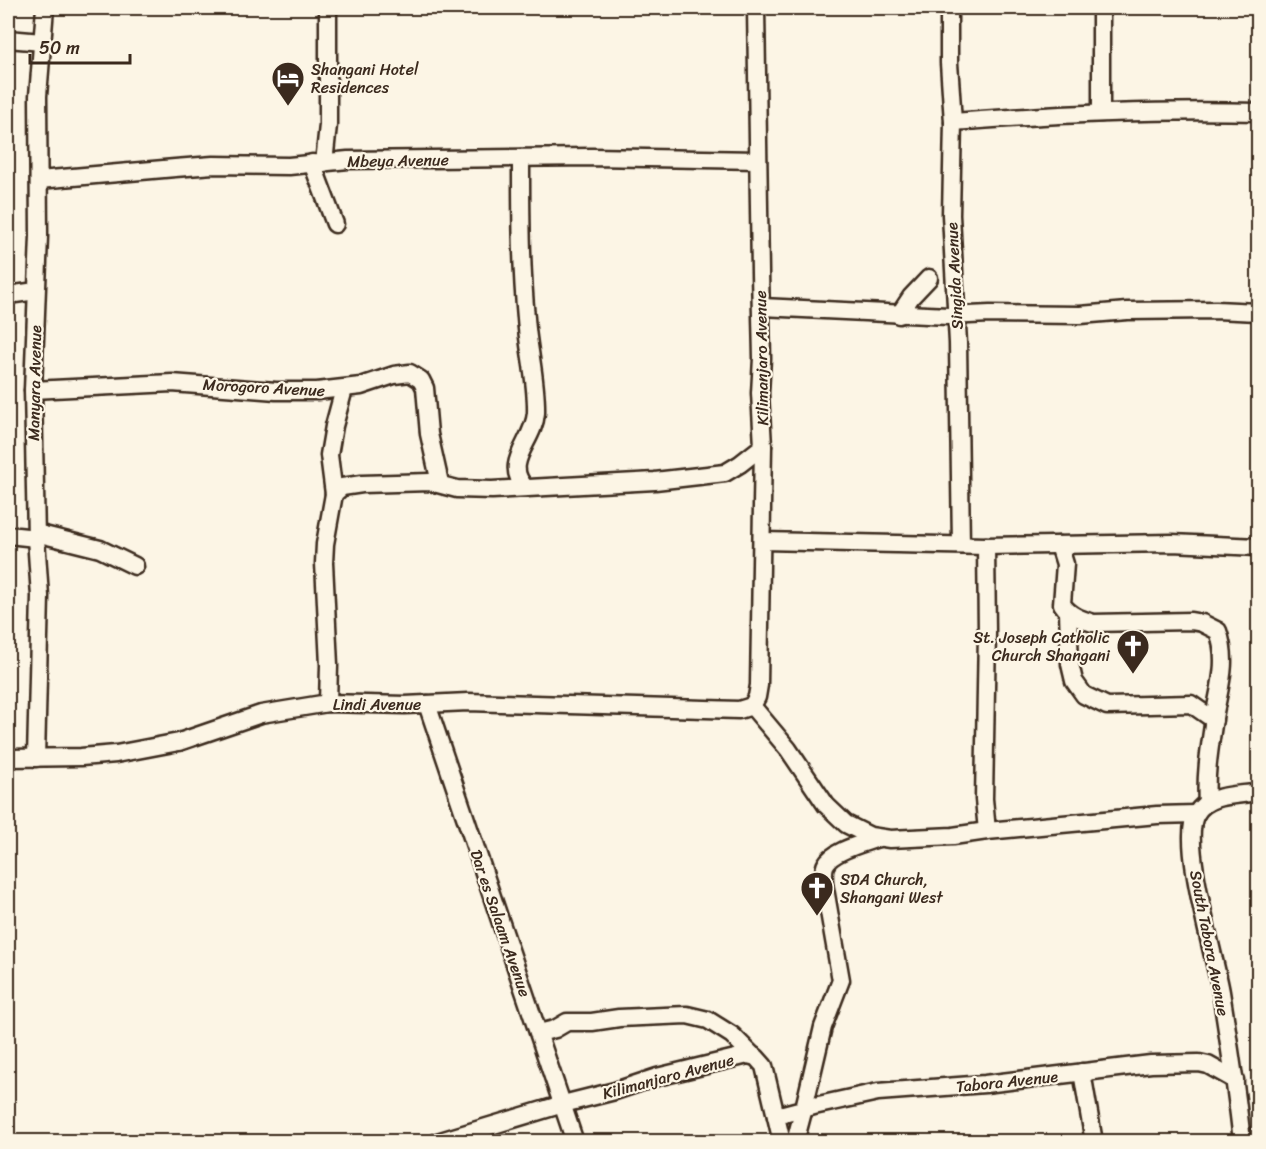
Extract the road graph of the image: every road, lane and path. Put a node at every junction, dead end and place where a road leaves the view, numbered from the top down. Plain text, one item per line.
1 (45, 8) edge
2 (328, 8) edge
3 (756, 8) edge
4 (949, 8) edge
5 (1101, 8) edge
6 (8, 39) edge
7 (42, 42) junction
8 (1258, 112) edge
9 (1101, 113) junction
10 (953, 122) junction
11 (521, 158) junction
12 (758, 160) junction
13 (318, 163) junction
14 (39, 180) junction
15 (335, 224) dead end
16 (929, 278) dead end
17 (36, 291) junction
18 (8, 295) edge
19 (762, 307) junction
20 (1258, 312) edge
21 (899, 315) junction
22 (956, 315) junction
23 (344, 389) junction
24 (33, 390) junction
25 (763, 446) junction
26 (440, 483) junction
27 (526, 488) junction
28 (334, 494) junction
29 (8, 535) edge
30 (36, 536) junction
31 (763, 541) junction
32 (961, 544) junction
33 (1059, 545) junction
34 (986, 546) junction
35 (1258, 547) edge
36 (135, 566) dead end
37 (1068, 612) junction
38 (328, 703) junction
39 (427, 704) junction
40 (752, 706) junction
41 (1214, 720) junction
42 (8, 758) edge
43 (36, 758) junction
44 (1258, 792) edge
45 (1201, 808) junction
46 (987, 831) junction
47 (878, 838) junction
48 (539, 1033) junction
49 (752, 1055) junction
50 (1082, 1072) junction
51 (1235, 1080) junction
52 (563, 1104) junction
53 (804, 1108) junction
54 (776, 1116) junction
55 (437, 1142) edge
56 (575, 1142) edge
57 (782, 1142) edge
58 (795, 1142) edge
59 (1094, 1142) edge
60 (1242, 1142) edge

1 - 7 street, Manyara Avenue
2 - 13 street
3 - 12 street, Kilimanjaro Avenue
4 - 10 street, Singida Avenue
5 - 9 street
6 - 7 street
7 - 14 street, Manyara Avenue
8 - 9 street
9 - 10 street
10 - 22 street, Singida Avenue
11 - 12 street, Mbeya Avenue
11 - 13 street, Mbeya Avenue
11 - 27 street
12 - 19 street, Kilimanjaro Avenue
13 - 14 street, Mbeya Avenue
13 - 15 street
14 - 17 street, Manyara Avenue
16 - 21 street
17 - 18 street
17 - 24 street, Manyara Avenue
19 - 21 street
19 - 25 street, Kilimanjaro Avenue
20 - 22 street
21 - 22 street
22 - 32 street, Singida Avenue
23 - 24 street, Morogoro Avenue
23 - 26 street, Morogoro Avenue
23 - 28 street
24 - 30 street, Manyara Avenue
25 - 27 street
25 - 31 street, Kilimanjaro Avenue
26 - 27 street
26 - 28 street
28 - 38 street
29 - 30 street
30 - 36 street
30 - 43 street, Manyara Avenue
31 - 32 street
31 - 40 street, Kilimanjaro Avenue
32 - 34 street
33 - 34 street
33 - 35 street
33 - 37 street
34 - 46 street
37 - 41 street
37 - 41 street, South Tabora Avenue
38 - 39 street, Lindi Avenue
38 - 43 street, Lindi Avenue
39 - 40 street, Lindi Avenue
39 - 48 street, Dar es Salaam Avenue
40 - 47 street
41 - 45 street, South Tabora Avenue
42 - 43 street, Lindi Avenue
44 - 45 street
45 - 46 street
45 - 51 street, South Tabora Avenue
46 - 47 street
47 - 53 street
48 - 49 street
48 - 52 street, Dar es Salaam Avenue
49 - 52 street, Kilimanjaro Avenue
49 - 54 street, Kilimanjaro Avenue
50 - 51 street, Tabora Avenue
50 - 53 street, Tabora Avenue
50 - 59 street
51 - 60 street, South Tabora Avenue
52 - 55 street, Kilimanjaro Avenue
52 - 56 street, Dar es Salaam Avenue
53 - 54 street, Tabora Avenue
53 - 58 street
54 - 57 street, Kilimanjaro Avenue

